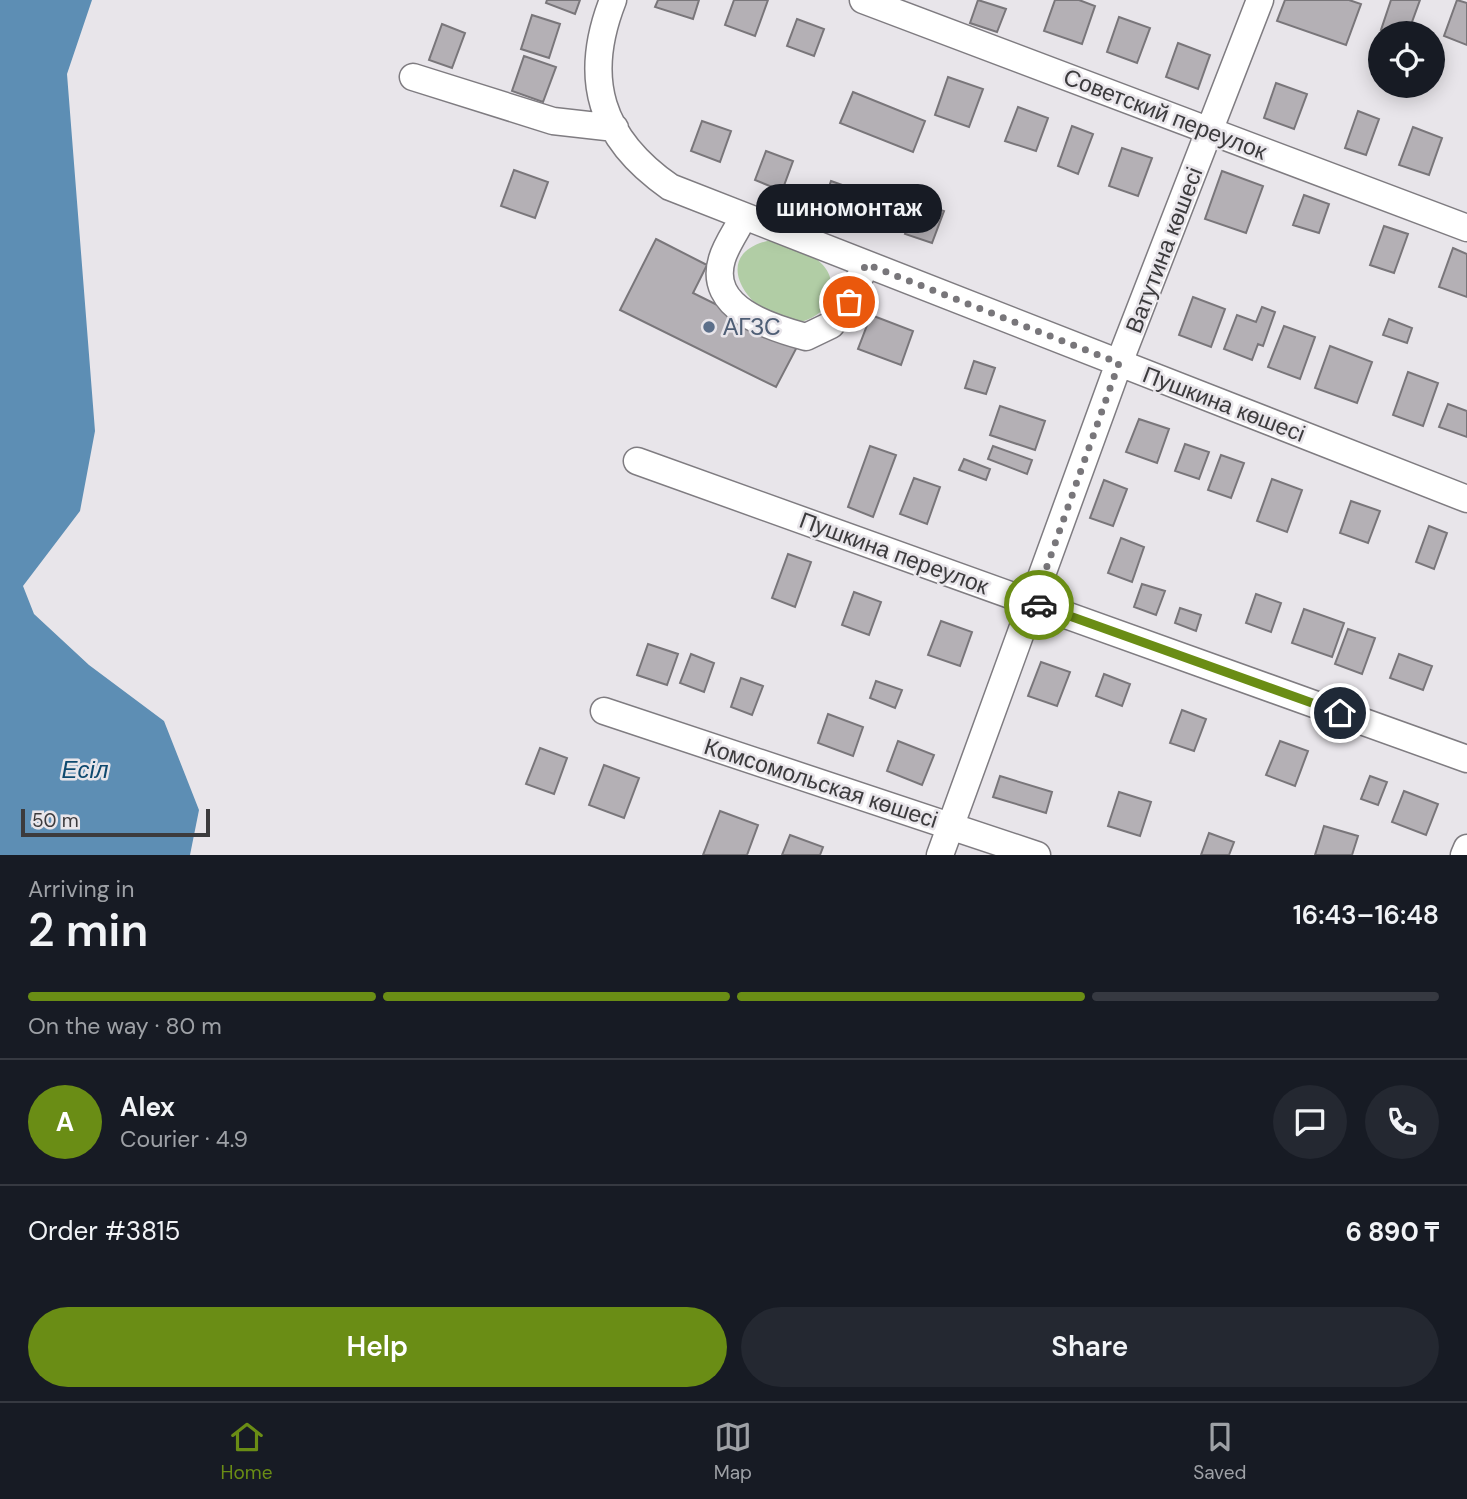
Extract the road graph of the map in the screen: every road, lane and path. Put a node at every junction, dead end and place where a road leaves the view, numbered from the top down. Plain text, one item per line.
1 (613, 0) edge
2 (863, 0) edge
3 (1259, 0) edge
4 (413, 78) dead end
5 (615, 128) junction
6 (1210, 131) junction
7 (744, 216) junction
8 (1467, 228) edge
9 (866, 264) junction
10 (1119, 363) junction
11 (637, 461) dead end
12 (1467, 499) edge
13 (1034, 603) junction
14 (604, 711) dead end
15 (1467, 760) edge
16 (950, 826) junction
17 (1467, 848) edge
18 (940, 855) edge
19 (1037, 855) edge
20 (1464, 855) edge

1 - 5 street, Пушкина көшесі
2 - 6 street, Советский переулок
3 - 6 street, Ватутина көшесі
4 - 5 street
5 - 7 street, Пушкина көшесі
6 - 8 street, Советский переулок
6 - 10 street, Ватутина көшесі
7 - 9 street, Пушкина көшесі
7 - 9 street
9 - 10 street, Пушкина көшесі
10 - 12 street, Пушкина көшесі
10 - 13 street, Ватутина көшесі
11 - 13 street, Пушкина переулок
13 - 15 street, Пушкина переулок
13 - 16 street, Ватутина көшесі
14 - 16 street, Комсомольская көшесі
16 - 18 street, Ватутина көшесі
16 - 19 street, Комсомольская көшесі
17 - 20 street

